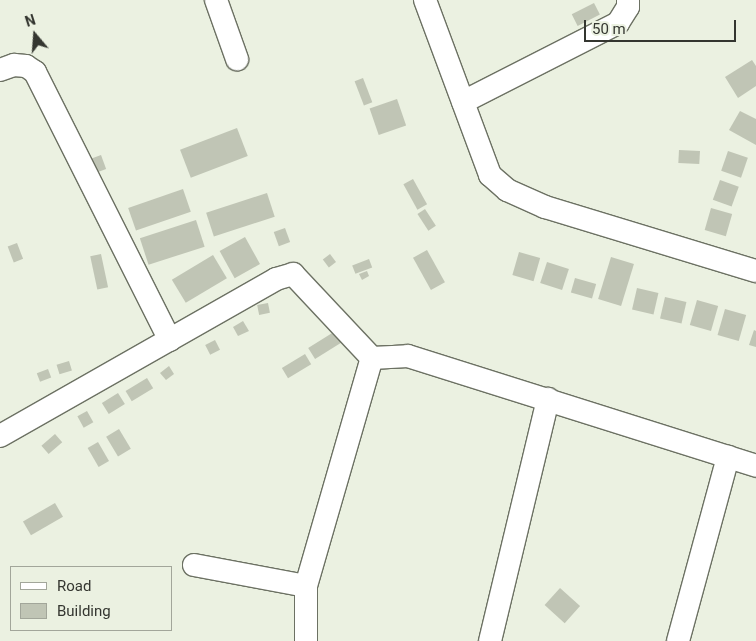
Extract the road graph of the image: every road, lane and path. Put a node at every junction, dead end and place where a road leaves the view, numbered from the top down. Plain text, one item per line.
1 (216, 0) edge
2 (425, 0) edge
3 (628, 0) edge
4 (237, 59) dead end
5 (0, 70) edge
6 (463, 102) junction
7 (756, 271) edge
8 (170, 340) junction
9 (372, 358) junction
10 (548, 399) junction
11 (0, 436) edge
12 (728, 458) junction
13 (756, 466) edge
14 (194, 565) dead end
15 (306, 586) junction
16 (306, 641) edge
17 (490, 641) edge
18 (678, 641) edge

1 - 4 street
2 - 6 street
3 - 6 street
5 - 8 street
6 - 7 street
8 - 9 street
8 - 11 street
9 - 10 street
9 - 15 street
10 - 12 street
10 - 17 street
12 - 13 street
12 - 18 street
14 - 15 street
15 - 16 street

